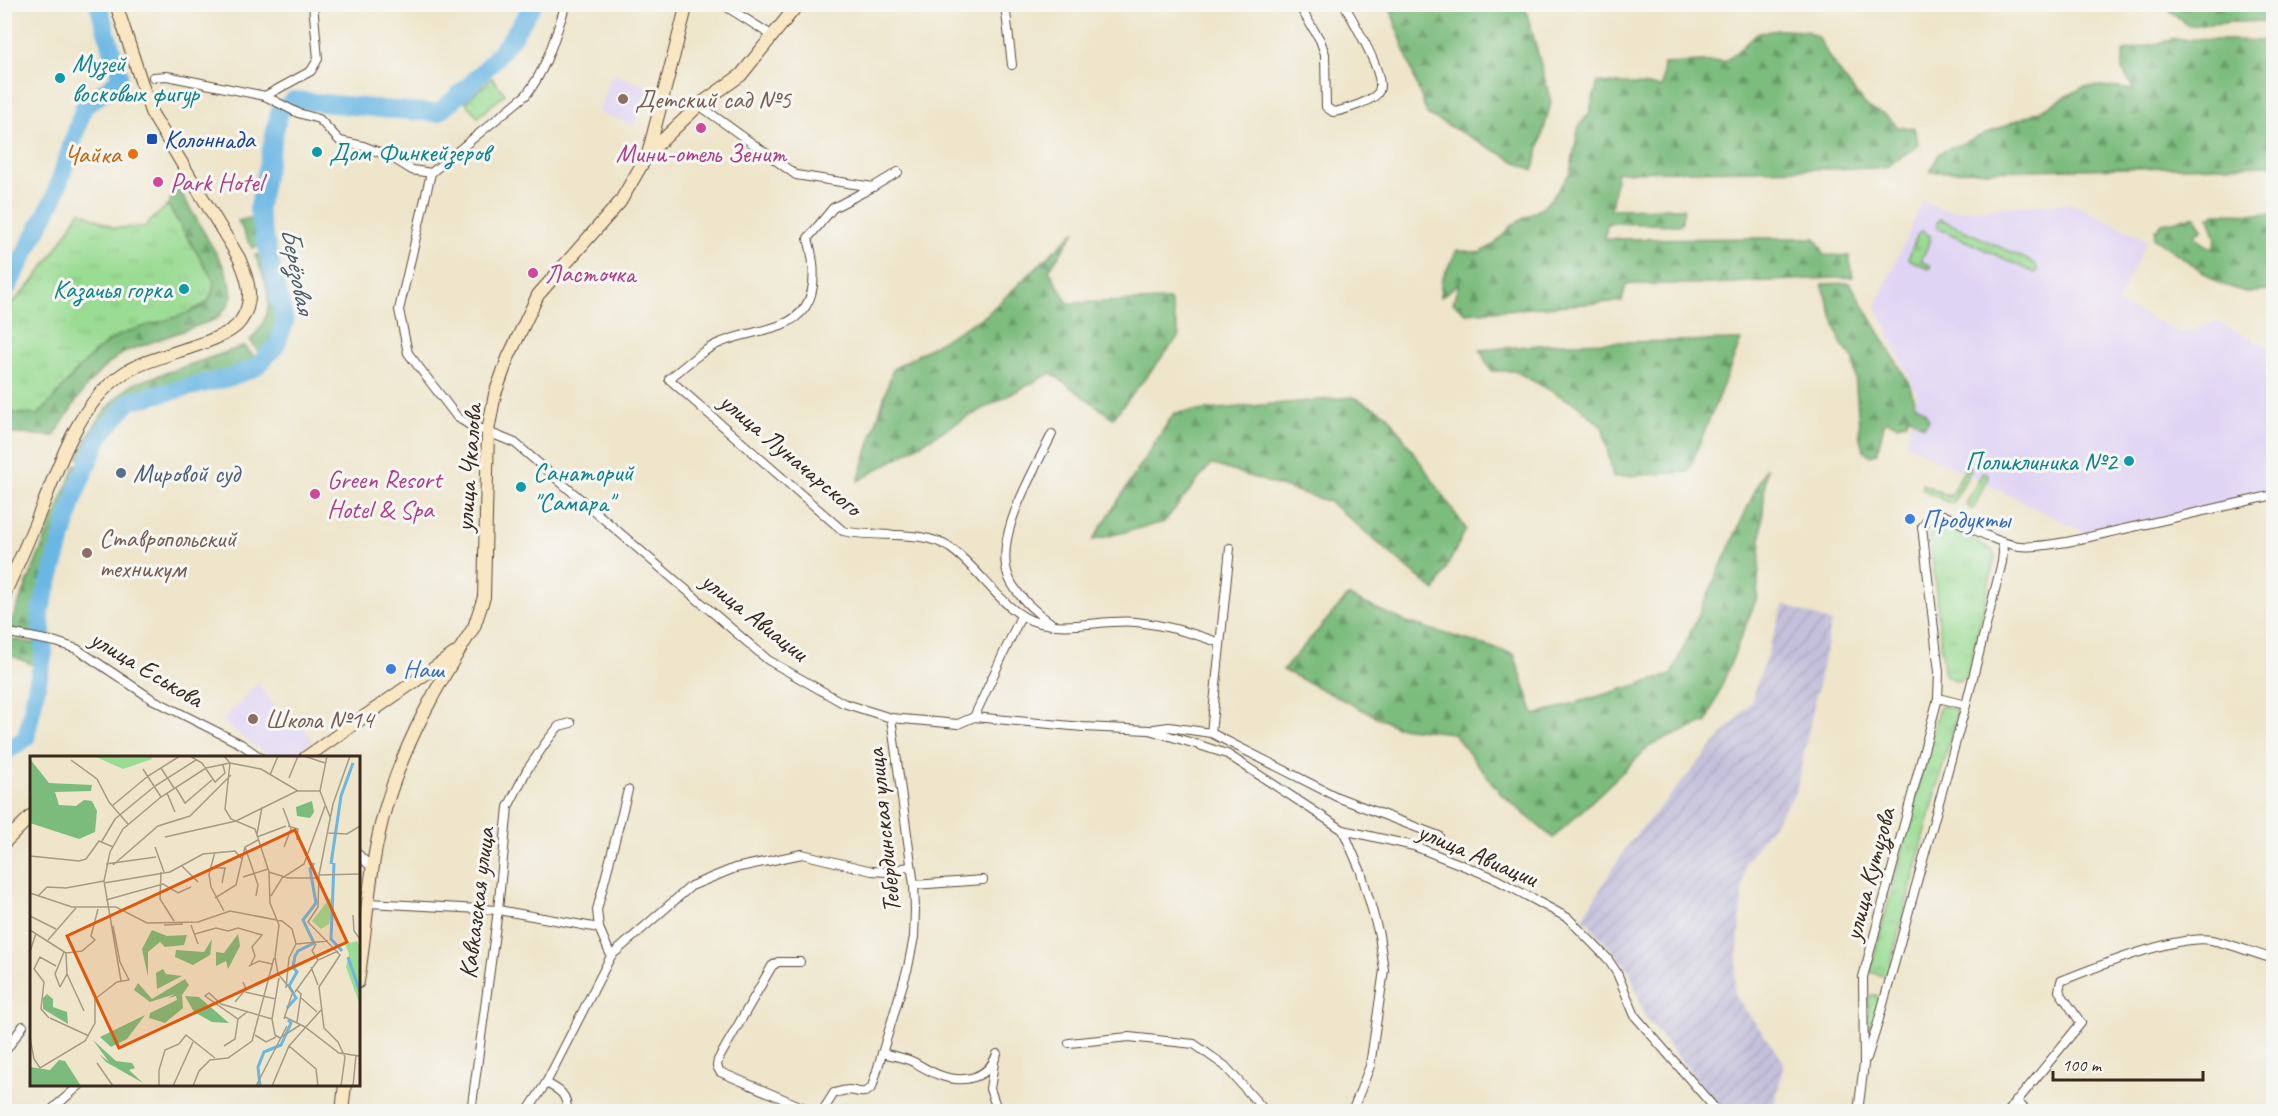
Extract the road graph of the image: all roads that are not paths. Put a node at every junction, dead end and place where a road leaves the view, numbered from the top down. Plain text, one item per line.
1 (116, 4) edge
2 (313, 4) edge
3 (566, 4) edge
4 (687, 4) edge
5 (722, 4) edge
6 (798, 4) edge
7 (1005, 4) edge
8 (1298, 4) edge
9 (1344, 4) edge
10 (773, 36) junction
11 (1012, 65) dead end
12 (153, 77) dead end
13 (265, 96) junction
14 (699, 105) junction
15 (648, 154) junction
16 (898, 172) dead end
17 (431, 173) junction
18 (873, 187) junction
19 (488, 431) junction
20 (1052, 434) dead end
21 (2274, 495) edge
22 (2002, 541) junction
23 (1230, 548) dead end
24 (4, 595) edge
25 (1021, 616) junction
26 (1054, 625) junction
27 (4, 632) edge
28 (1220, 643) junction
29 (458, 652) junction
30 (1938, 698) junction
31 (1966, 705) junction
32 (974, 717) junction
33 (891, 718) junction
34 (571, 723) dead end
35 (1149, 730) junction
36 (1211, 733) junction
37 (258, 756) edge
38 (308, 756) edge
39 (628, 790) dead end
40 (30, 817) edge
41 (1343, 830) junction
42 (1439, 836) dead end
43 (4, 843) edge
44 (360, 856) edge
45 (911, 866) junction
46 (373, 869) junction
47 (983, 880) dead end
48 (914, 885) junction
49 (369, 903) junction
50 (498, 910) junction
51 (599, 928) junction
52 (611, 956) junction
53 (2274, 959) edge
54 (800, 962) dead end
55 (360, 968) edge
56 (23, 1026) dead end
57 (1069, 1044) dead end
58 (4, 1053) edge
59 (882, 1053) junction
60 (997, 1054) dead end
61 (994, 1063) junction
62 (1864, 1064) junction
63 (546, 1083) junction
64 (79, 1086) edge
65 (345, 1086) edge
66 (2016, 1101) junction
67 (49, 1112) edge
68 (342, 1112) edge
69 (471, 1112) edge
70 (527, 1112) edge
71 (567, 1112) edge
72 (814, 1112) edge
73 (822, 1112) edge
74 (998, 1112) edge
75 (1266, 1112) edge
76 (1353, 1112) edge
77 (1718, 1112) edge
78 (1858, 1112) edge
79 (2008, 1112) edge
80 (2028, 1112) edge

1 - 24 street
2 - 13 street
3 - 17 street
4 - 15 street, улица Чкалова
5 - 10 street
6 - 10 street
7 - 11 street
8 - 9 street
10 - 14 street
12 - 13 street
13 - 17 street
14 - 15 street
14 - 18 street
15 - 19 street, улица Чкалова
16 - 18 street
17 - 19 street, улица Авиации
18 - 25 street, улица Луначарского
19 - 29 street, улица Чкалова
19 - 33 street, улица Авиации
20 - 26 street
21 - 22 street, улица Кутузова
22 - 30 street, улица Кутузова
22 - 31 street, улица Кутузова
23 - 28 street
25 - 26 street, улица Луначарского
25 - 32 street
26 - 28 street, улица Луначарского
27 - 37 street, улица Еськова
28 - 36 street
29 - 38 street, улица Чкалова
29 - 46 street
30 - 31 street
30 - 62 street, улица Кутузова
31 - 62 street, улица Кутузова
32 - 33 street, улица Авиации
32 - 35 street, улица Авиации
33 - 45 street, Тебердинская улица
34 - 50 street, Кавказская улица
35 - 36 street, улица Авиации
35 - 41 street, улица Авиации
36 - 42 street, улица Авиации
39 - 51 street
40 - 43 street
41 - 76 street
41 - 77 street, улица Авиации
44 - 46 street
45 - 48 street, Тебердинская улица
45 - 52 street
46 - 49 street
47 - 48 street
48 - 59 street, Тебердинская улица
49 - 50 street
49 - 55 street
50 - 51 street
50 - 69 street, Кавказская улица
51 - 52 street
52 - 63 street
53 - 66 street
54 - 72 street
56 - 58 street
57 - 75 street
59 - 61 street
59 - 73 street, Тебердинская улица
60 - 61 street
61 - 74 street
62 - 78 street, улица Кутузова
63 - 70 street
63 - 71 street
64 - 67 street
65 - 68 street
66 - 79 street
66 - 80 street

